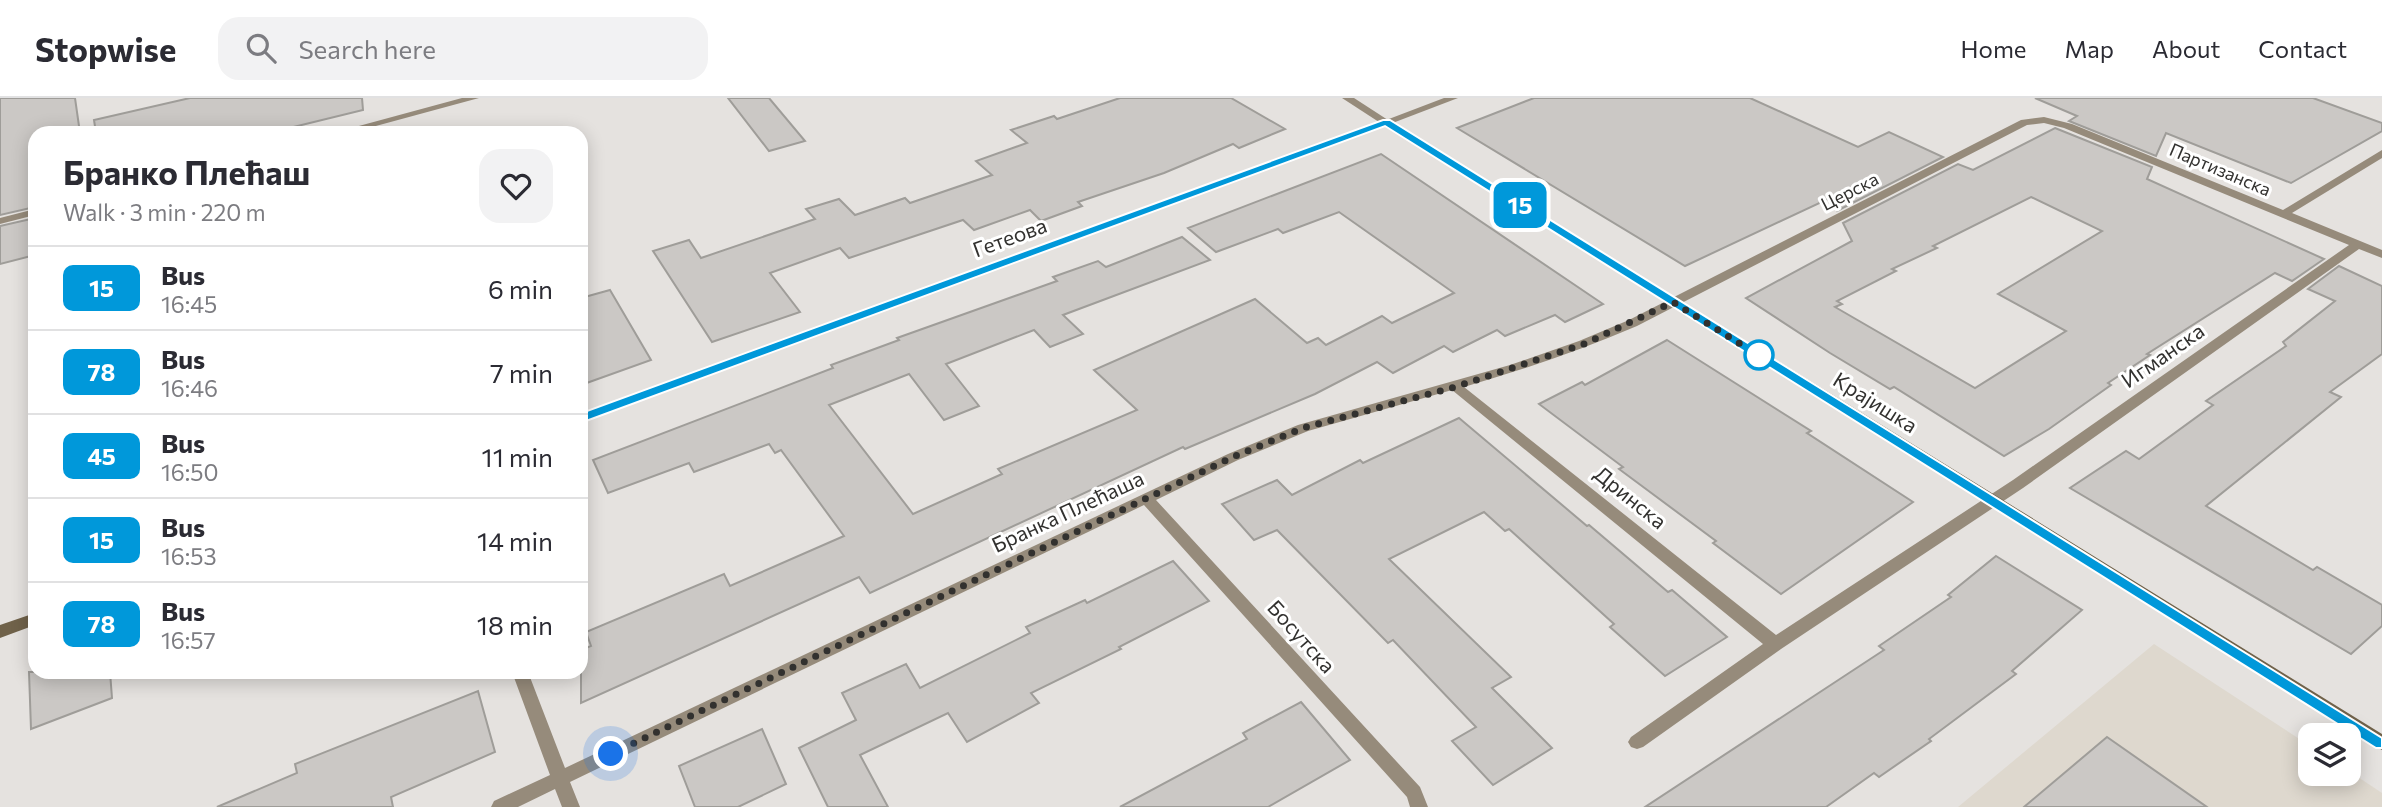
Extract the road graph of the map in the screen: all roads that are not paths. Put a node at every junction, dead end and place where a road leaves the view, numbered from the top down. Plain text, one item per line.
1 (474, 98) edge
2 (1348, 98) edge
3 (1453, 98) edge
4 (2044, 120) joint
5 (1386, 122) junction
6 (365, 126) edge
7 (2382, 153) edge
8 (28, 214) edge
9 (2282, 215) junction
10 (0, 221) edge
11 (2358, 244) junction
12 (2382, 254) edge
13 (1673, 302) junction
14 (1455, 387) junction
15 (588, 415) edge
16 (1146, 498) junction
17 (1992, 501) junction
18 (28, 622) edge
19 (0, 632) edge
20 (1776, 644) junction
21 (523, 679) edge
22 (1637, 742) dead end
23 (2382, 743) edge
24 (561, 778) junction
25 (500, 807) edge
26 (571, 807) edge
27 (1419, 807) edge

1 - 6 street
2 - 5 street, Крајишка
3 - 5 street, Гетеова
4 - 9 street, Партизанска
4 - 13 street, Церска
5 - 13 main road, Крајишка
5 - 15 main road, Гетеова
7 - 9 street
8 - 10 street
9 - 11 street, Партизанска
11 - 12 street, Партизанска
11 - 17 street, Игманска
13 - 14 street, Бранка Плећаша
13 - 17 main road, Крајишка
14 - 16 street, Бранка Плећаша
14 - 20 street, Дринска
16 - 24 street, Бранка Плећаша
16 - 27 street, Босутска
17 - 20 street
17 - 23 main road, Крајишка
18 - 19 main road
20 - 22 street
21 - 24 street
24 - 25 street, Бранка Плећаша
24 - 26 street

